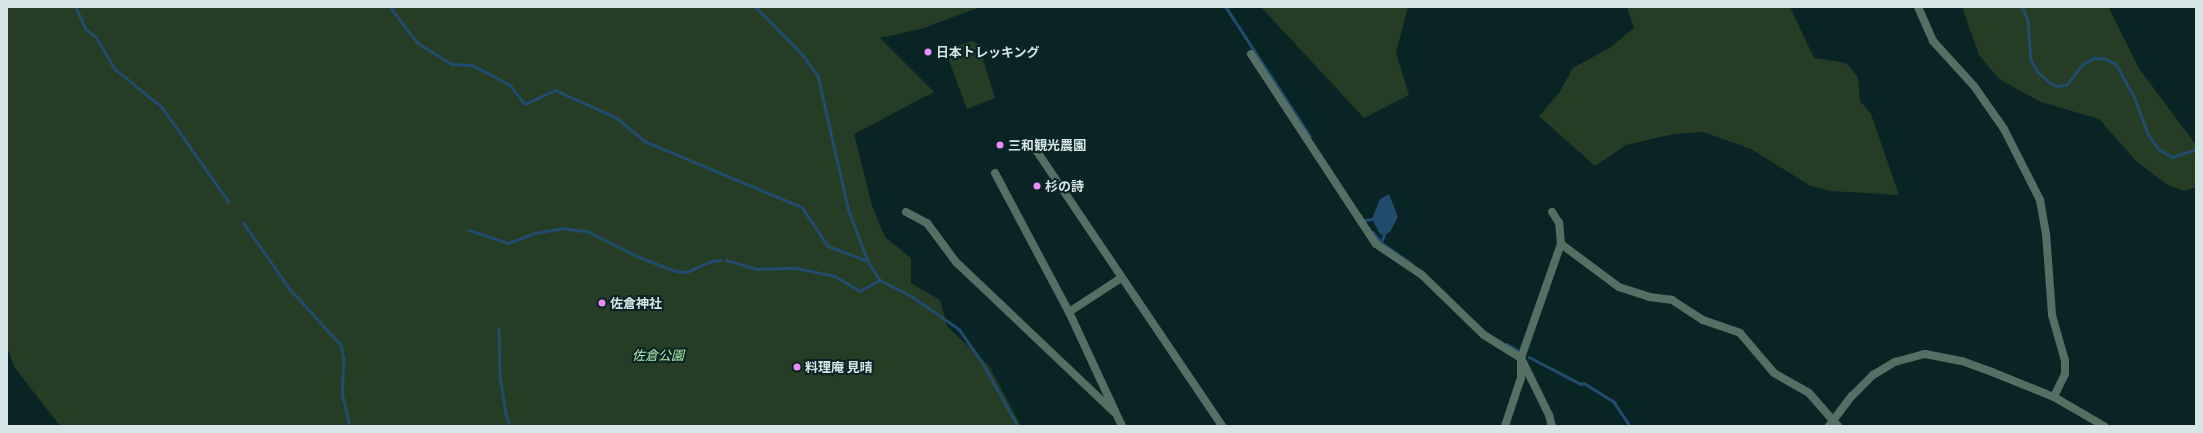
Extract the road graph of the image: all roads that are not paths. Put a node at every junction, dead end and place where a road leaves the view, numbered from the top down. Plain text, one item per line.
1 (1918, 7) edge
2 (1252, 54) dead end
3 (1036, 150) dead end
4 (995, 173) dead end
5 (906, 212) dead end
6 (1552, 212) dead end
7 (1561, 244) junction
8 (1121, 278) junction
9 (1069, 312) junction
10 (1521, 358) junction
11 (2054, 398) junction
12 (1114, 412) junction
13 (1833, 424) edge
14 (1122, 426) edge
15 (1222, 426) edge
16 (1505, 426) edge
17 (1552, 426) edge
18 (2104, 426) edge

1 - 11 street
2 - 10 street
3 - 8 street
4 - 9 street
5 - 12 street
6 - 7 street
7 - 10 street
7 - 13 street
8 - 9 street
8 - 15 street
9 - 12 street
10 - 16 street
10 - 17 street
11 - 13 street
11 - 18 street
12 - 14 street

